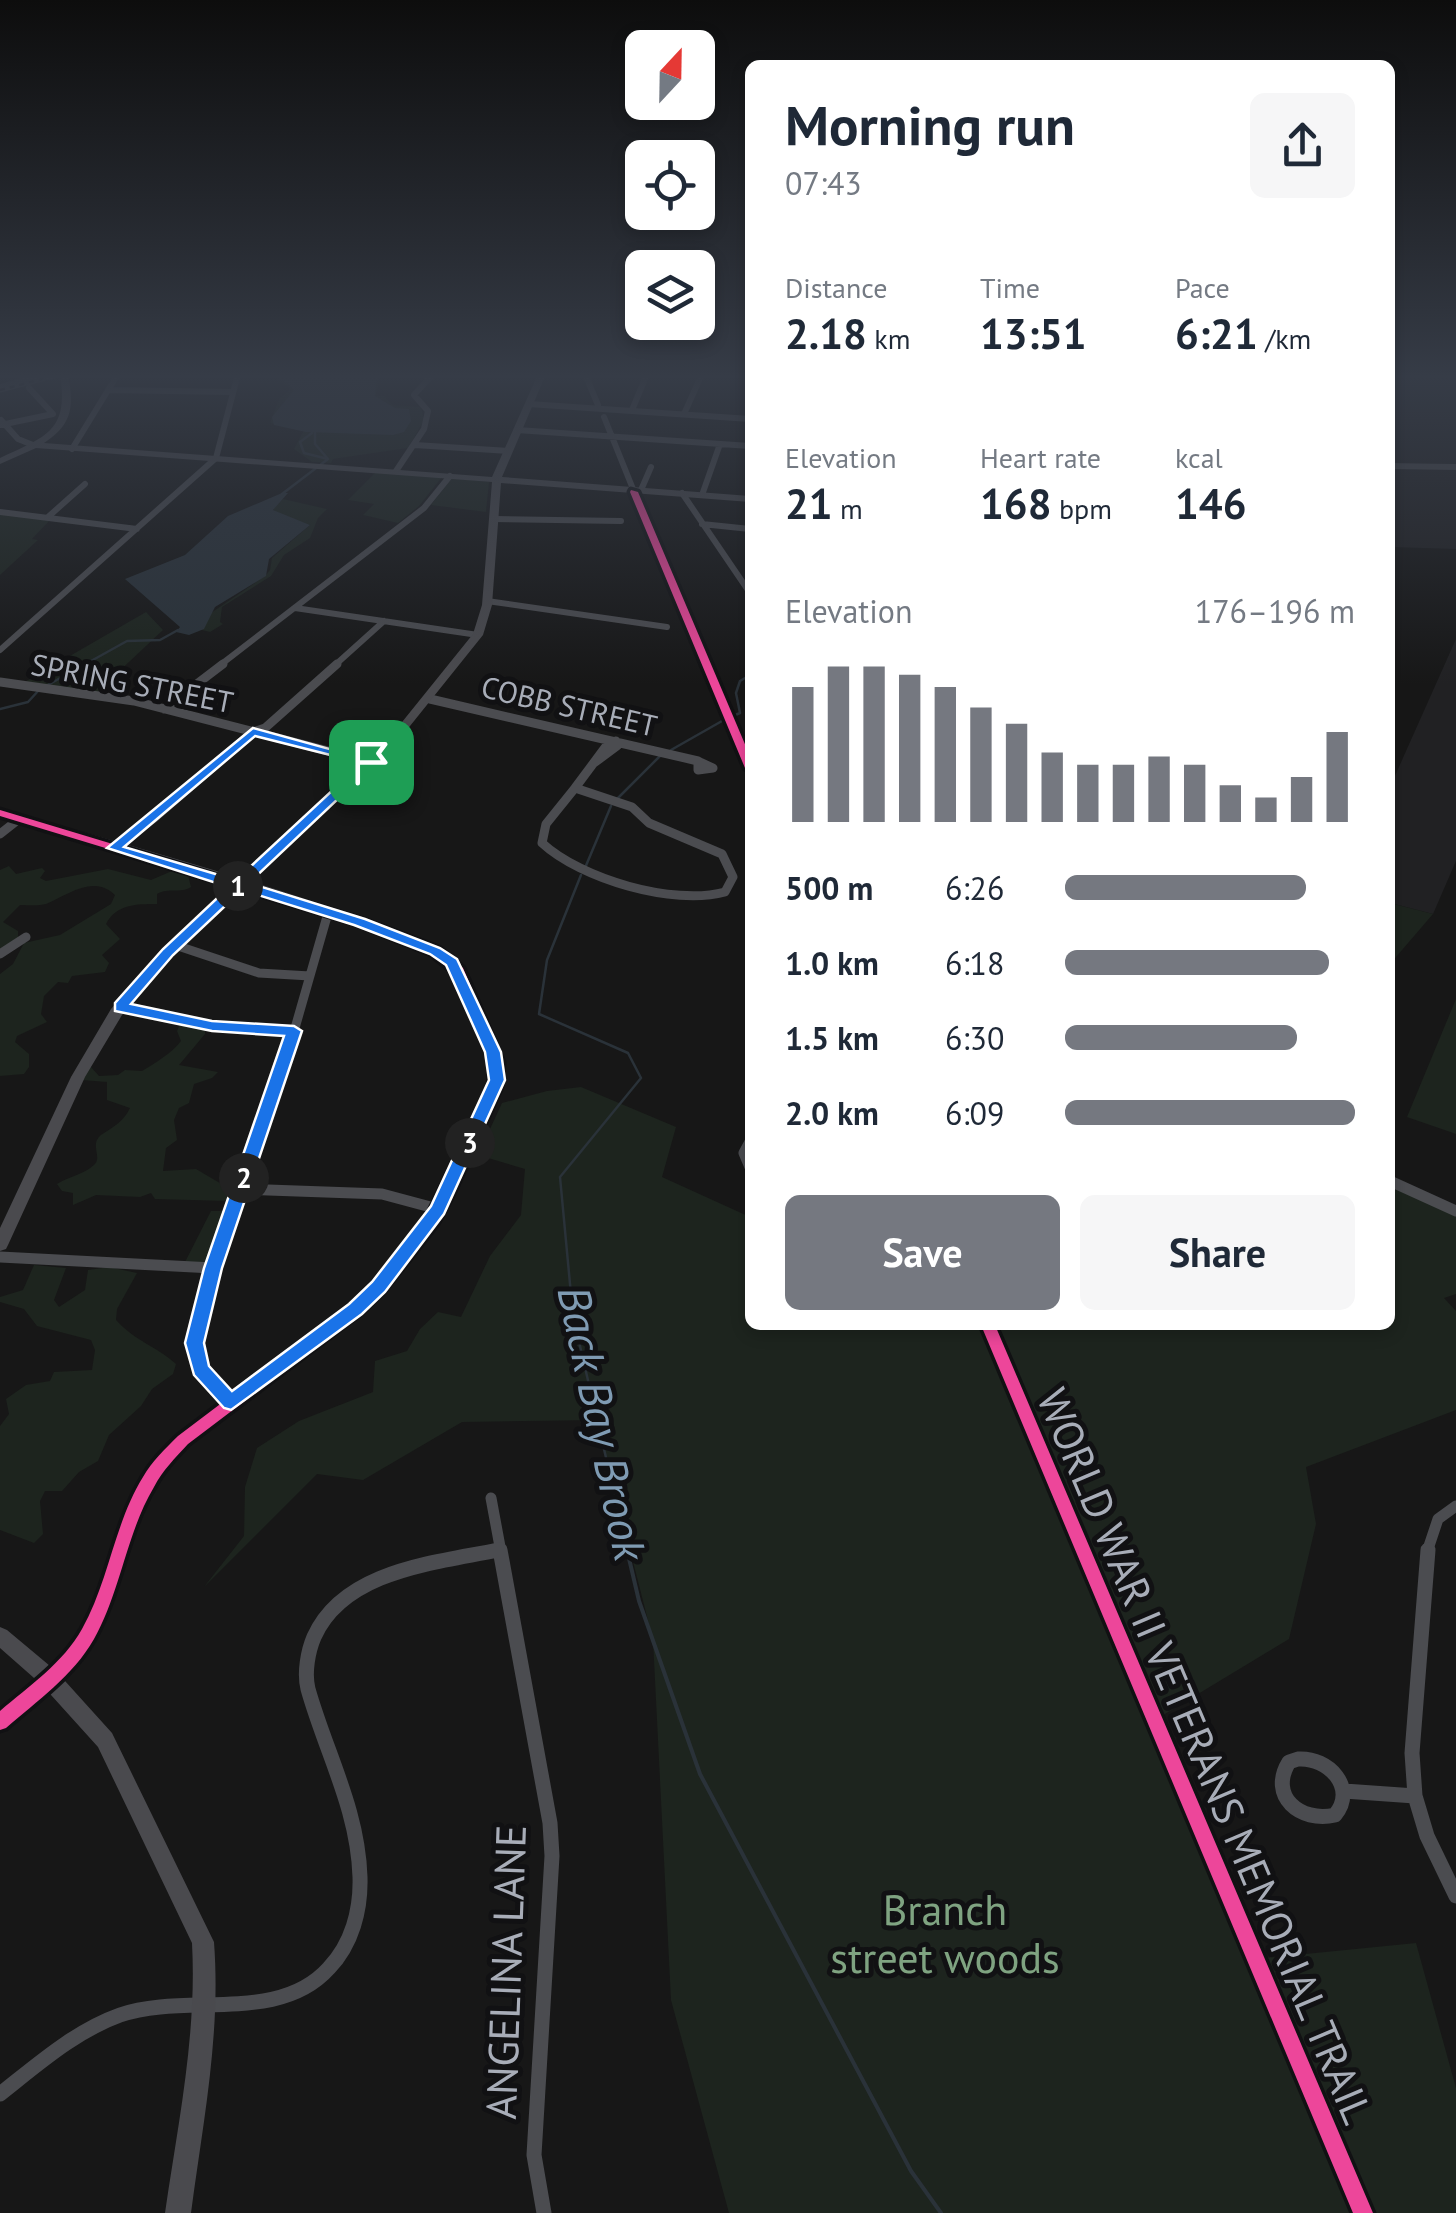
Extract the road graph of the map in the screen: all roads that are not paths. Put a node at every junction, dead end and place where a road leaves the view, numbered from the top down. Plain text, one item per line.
1 (195, 477) edge
2 (449, 477) edge
3 (470, 477) edge
4 (631, 477) edge
5 (645, 477) edge
6 (708, 477) edge
7 (497, 479) junction
8 (85, 484) dead end
9 (637, 490) junction
10 (682, 493) junction
11 (702, 495) junction
12 (745, 499) edge
13 (0, 512) edge
14 (48, 517) junction
15 (492, 519) junction
16 (622, 521) dead end
17 (702, 524) junction
18 (138, 528) junction
19 (745, 528) edge
20 (745, 586) edge
21 (487, 601) junction
22 (295, 608) junction
23 (384, 621) junction
24 (667, 627) dead end
25 (478, 635) junction
26 (0, 650) edge
27 (0, 682) edge
28 (430, 698) junction
29 (164, 708) junction
30 (253, 732) junction
31 (616, 741) junction
32 (698, 760) dead end
33 (371, 762) junction
34 (575, 788) junction
35 (0, 814) edge
36 (20, 819) junction
37 (0, 834) edge
38 (114, 848) junction
39 (239, 885) junction
40 (328, 913) junction
41 (26, 937) dead end
42 (176, 944) junction
43 (0, 954) edge
44 (310, 976) junction
45 (120, 1007) junction
46 (294, 1031) junction
47 (1395, 1183) edge
48 (240, 1190) junction
49 (438, 1209) junction
50 (7, 1211) edge
51 (1456, 1212) edge
52 (0, 1244) edge
53 (0, 1257) edge
54 (213, 1268) junction
55 (231, 1402) junction
56 (491, 1498) dead end
57 (1456, 1506) edge
58 (498, 1550) junction
59 (0, 1636) edge
60 (49, 1678) junction
61 (0, 1722) edge
62 (1344, 1791) junction
63 (1415, 1796) junction
64 (1456, 1896) edge
65 (202, 2006) junction
66 (0, 2094) edge
67 (178, 2213) edge
68 (544, 2213) edge

1 - 18 street
2 - 22 street
3 - 7 main road
4 - 9 street
5 - 9 street
6 - 11 street
7 - 9 main road
7 - 15 main road
8 - 14 street
9 - 10 main road
10 - 11 main road
10 - 17 street
11 - 12 main road
13 - 14 street
14 - 18 street
15 - 16 street
15 - 21 main road
17 - 19 street
17 - 20 street
18 - 26 street
21 - 24 street
21 - 25 main road
22 - 23 street
22 - 29 street
23 - 25 street
23 - 30 street
25 - 28 main road
27 - 29 street, SPRING STREET
28 - 31 street, COBB STREET
28 - 33 main road
29 - 30 street, SPRING STREET
30 - 33 street, SPRING STREET
30 - 38 street
31 - 32 street, COBB STREET
31 - 34 street
33 - 39 main road
34 - 34 street
35 - 36 street
36 - 37 street
36 - 38 street
38 - 39 street
39 - 40 street
39 - 42 main road
40 - 44 street
40 - 49 street
41 - 43 street
42 - 44 street
42 - 45 main road
44 - 46 street
45 - 46 street
45 - 50 main road
46 - 48 street
47 - 51 street
48 - 49 street
48 - 54 street
49 - 55 street
50 - 52 main road
53 - 54 street
54 - 55 street
55 - 60 street
56 - 58 street, ANGELINA LANE
57 - 63 street
58 - 65 street
58 - 68 street, ANGELINA LANE
59 - 60 main road
60 - 61 street
60 - 65 main road
62 - 62 street
62 - 63 street
63 - 64 street
65 - 66 street
65 - 67 main road

